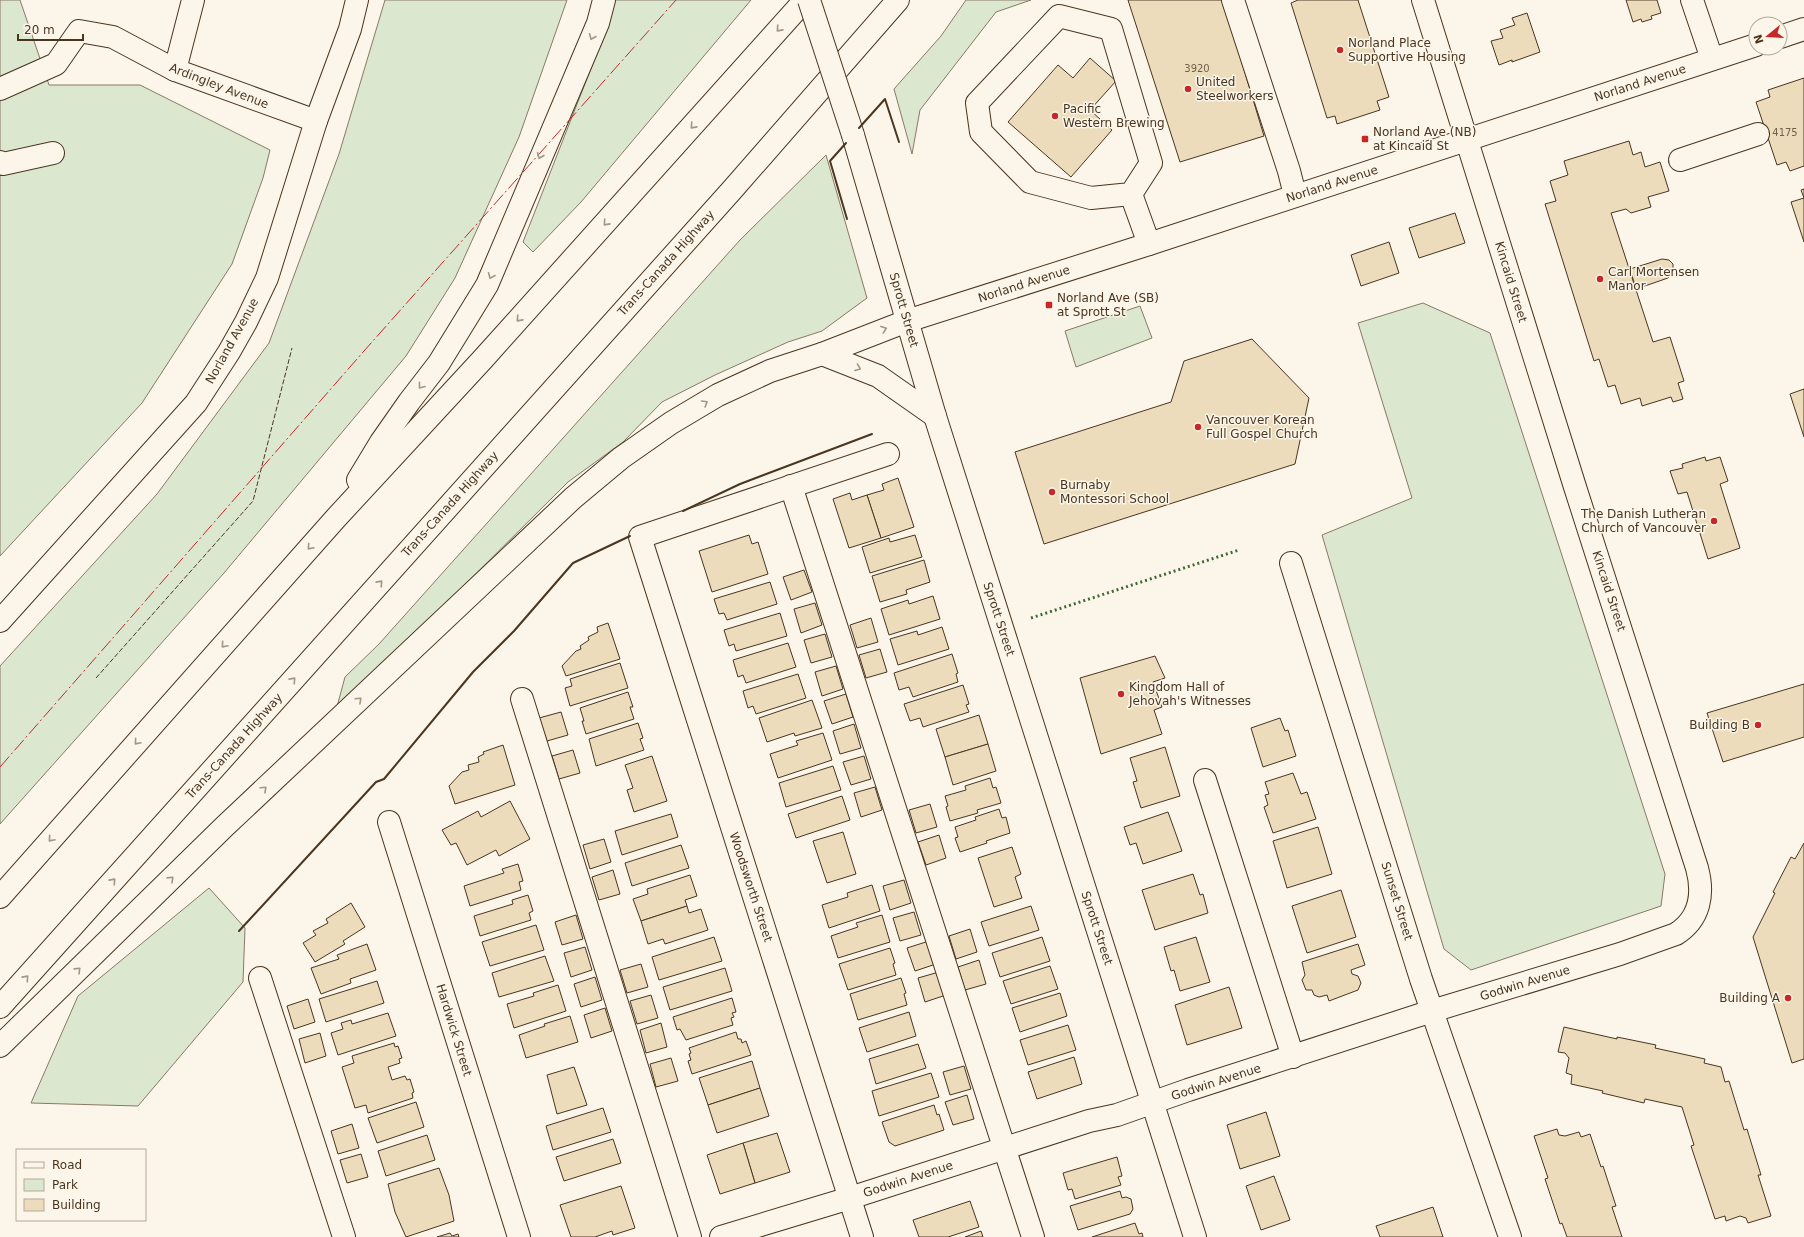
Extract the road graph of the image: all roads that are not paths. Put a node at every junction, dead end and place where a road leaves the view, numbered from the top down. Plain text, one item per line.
1 (193, 0) edge
2 (357, 0) edge
3 (604, 0) edge
4 (805, 0) edge
5 (809, 0) edge
6 (898, 0) edge
7 (1233, 0) edge
8 (1423, 0) edge
9 (1692, 0) edge
10 (1804, 29) edge
11 (1788, 34) edge
12 (1748, 48) edge
13 (1712, 60) junction
14 (175, 70) junction
15 (0, 89) edge
16 (316, 121) junction
17 (1758, 134) dead end
18 (1467, 140) junction
19 (53, 153) dead end
20 (1680, 160) dead end
21 (0, 162) edge
22 (1131, 194) junction
23 (1296, 195) junction
24 (1149, 244) junction
25 (907, 321) junction
26 (822, 354) junction
27 (935, 416) junction
28 (888, 454) dead end
29 (791, 486) junction
30 (336, 518) junction
31 (1291, 563) dead end
32 (0, 621) edge
33 (522, 699) dead end
34 (1205, 780) dead end
35 (389, 822) dead end
36 (0, 897) edge
37 (1699, 906) joint
38 (260, 978) dead end
39 (0, 1007) edge
40 (1432, 1011) junction
41 (0, 1046) edge
42 (1293, 1057) junction
43 (1152, 1103) junction
44 (1005, 1148) junction
45 (850, 1198) junction
46 (344, 1237) edge
47 (519, 1237) edge
48 (690, 1237) edge
49 (721, 1237) edge
50 (862, 1237) edge
51 (1033, 1237) edge
52 (1195, 1237) edge
53 (1510, 1237) edge

1 - 14 main road
2 - 16 main road, Norland Avenue
3 -> 30 main road
4 -> 30 main road
5 - 25 main road, Sprott Street, bridge
39 -> 6 main road, Trans-Canada Highway
7 - 23 main road
8 - 18 main road, Kincaid Street
9 - 13 main road
10 - 11 main road
12 - 13 main road, Norland Avenue
13 - 18 main road, Norland Avenue
14 - 15 main road, Ardingley Avenue
14 - 16 main road, Ardingley Avenue
16 - 32 main road, Norland Avenue
17 - 20 main road
18 - 23 main road, Norland Avenue
18 - 37 main road, Kincaid Street
19 - 21 main road
22 - 22 main road
22 - 24 main road
23 - 24 main road, Norland Avenue
24 - 25 main road, Norland Avenue
26 -> 25 main road, Norland Avenue
25 - 27 main road, Sprott Street
26 -> 27 main road
41 -> 26 main road, Norland Avenue
27 - 43 main road, Sprott Street
28 - 29 main road
29 - 44 main road
29 - 45 main road, Woodsworth Street
30 -> 36 main road
31 - 40 main road, Sunset Street
33 - 48 main road
34 - 42 main road
35 - 47 main road, Hardwick Street
37 - 40 main road, Godwin Avenue
38 - 46 main road
40 - 42 main road, Godwin Avenue
40 - 53 main road, Sunset Street
42 - 43 main road, Godwin Avenue
43 - 44 main road, Godwin Avenue
43 - 52 main road, Sprott Street
44 - 45 main road, Godwin Avenue
44 - 51 main road
45 - 49 main road, Godwin Avenue
45 - 50 main road, Woodsworth Street

